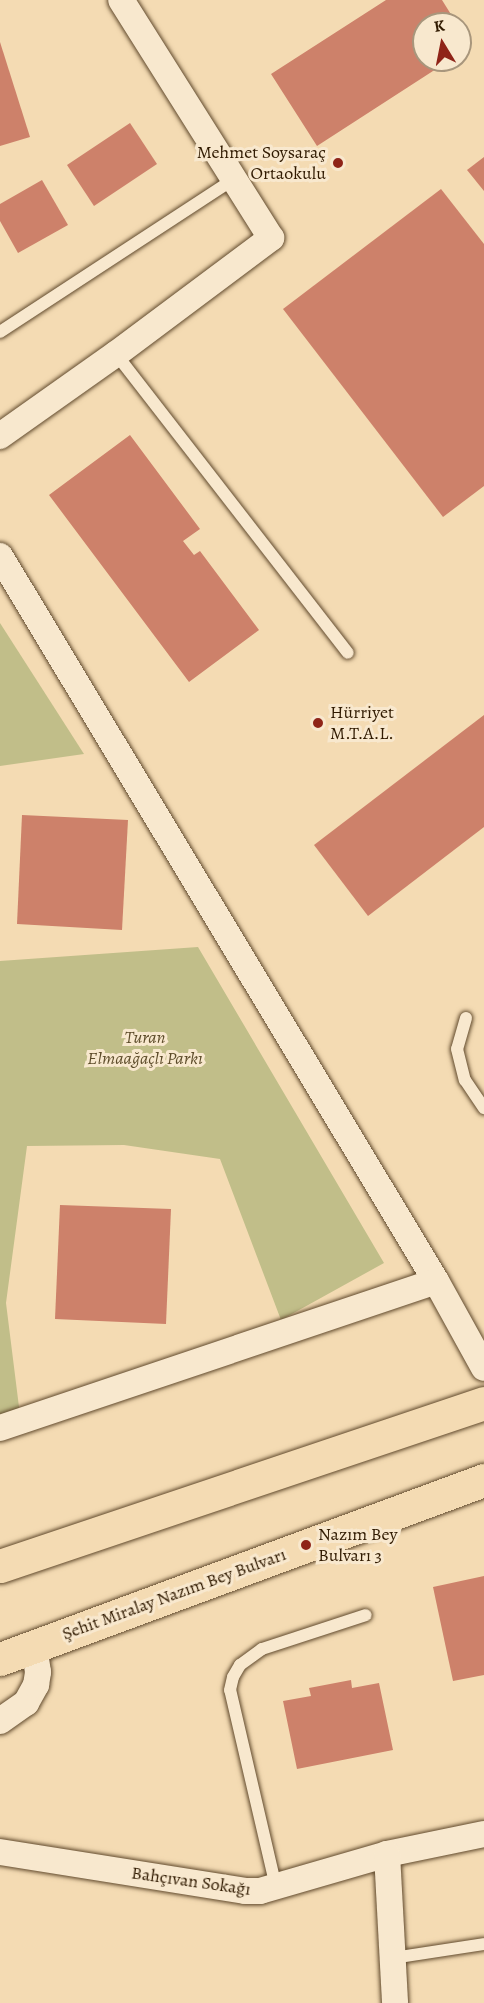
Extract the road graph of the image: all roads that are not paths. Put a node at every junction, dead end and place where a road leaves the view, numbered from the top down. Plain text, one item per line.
1 (122, 0) edge
2 (234, 179) junction
3 (0, 332) edge
4 (116, 354) junction
5 (0, 436) edge
6 (0, 556) edge
7 (348, 653) dead end
8 (466, 1018) dead end
9 (484, 1108) edge
10 (436, 1281) junction
11 (484, 1368) edge
12 (484, 1403) edge
13 (0, 1428) edge
14 (484, 1480) edge
15 (0, 1566) edge
16 (366, 1615) dead end
17 (34, 1646) junction
18 (0, 1659) edge
19 (0, 1721) edge
20 (484, 1834) edge
21 (0, 1852) edge
22 (387, 1854) junction
23 (276, 1887) junction
24 (484, 1944) edge
25 (393, 1958) junction
26 (395, 2003) edge

1 - 2 street
2 - 3 lane
2 - 4 street
4 - 5 street
4 - 7 lane
6 - 10 street
8 - 9 lane
10 - 11 street
10 - 13 street
12 - 15 main road
14 - 17 main road, Şehit Miralay Nazım Bey Bulvarı
16 - 23 lane
17 - 18 main road, Şehit Miralay Nazım Bey Bulvarı
17 - 19 street
20 - 22 street, Bahçıvan Sokağı
21 - 23 street, Bahçıvan Sokağı
22 - 23 street, Bahçıvan Sokağı
22 - 25 street
24 - 25 lane
25 - 26 street

